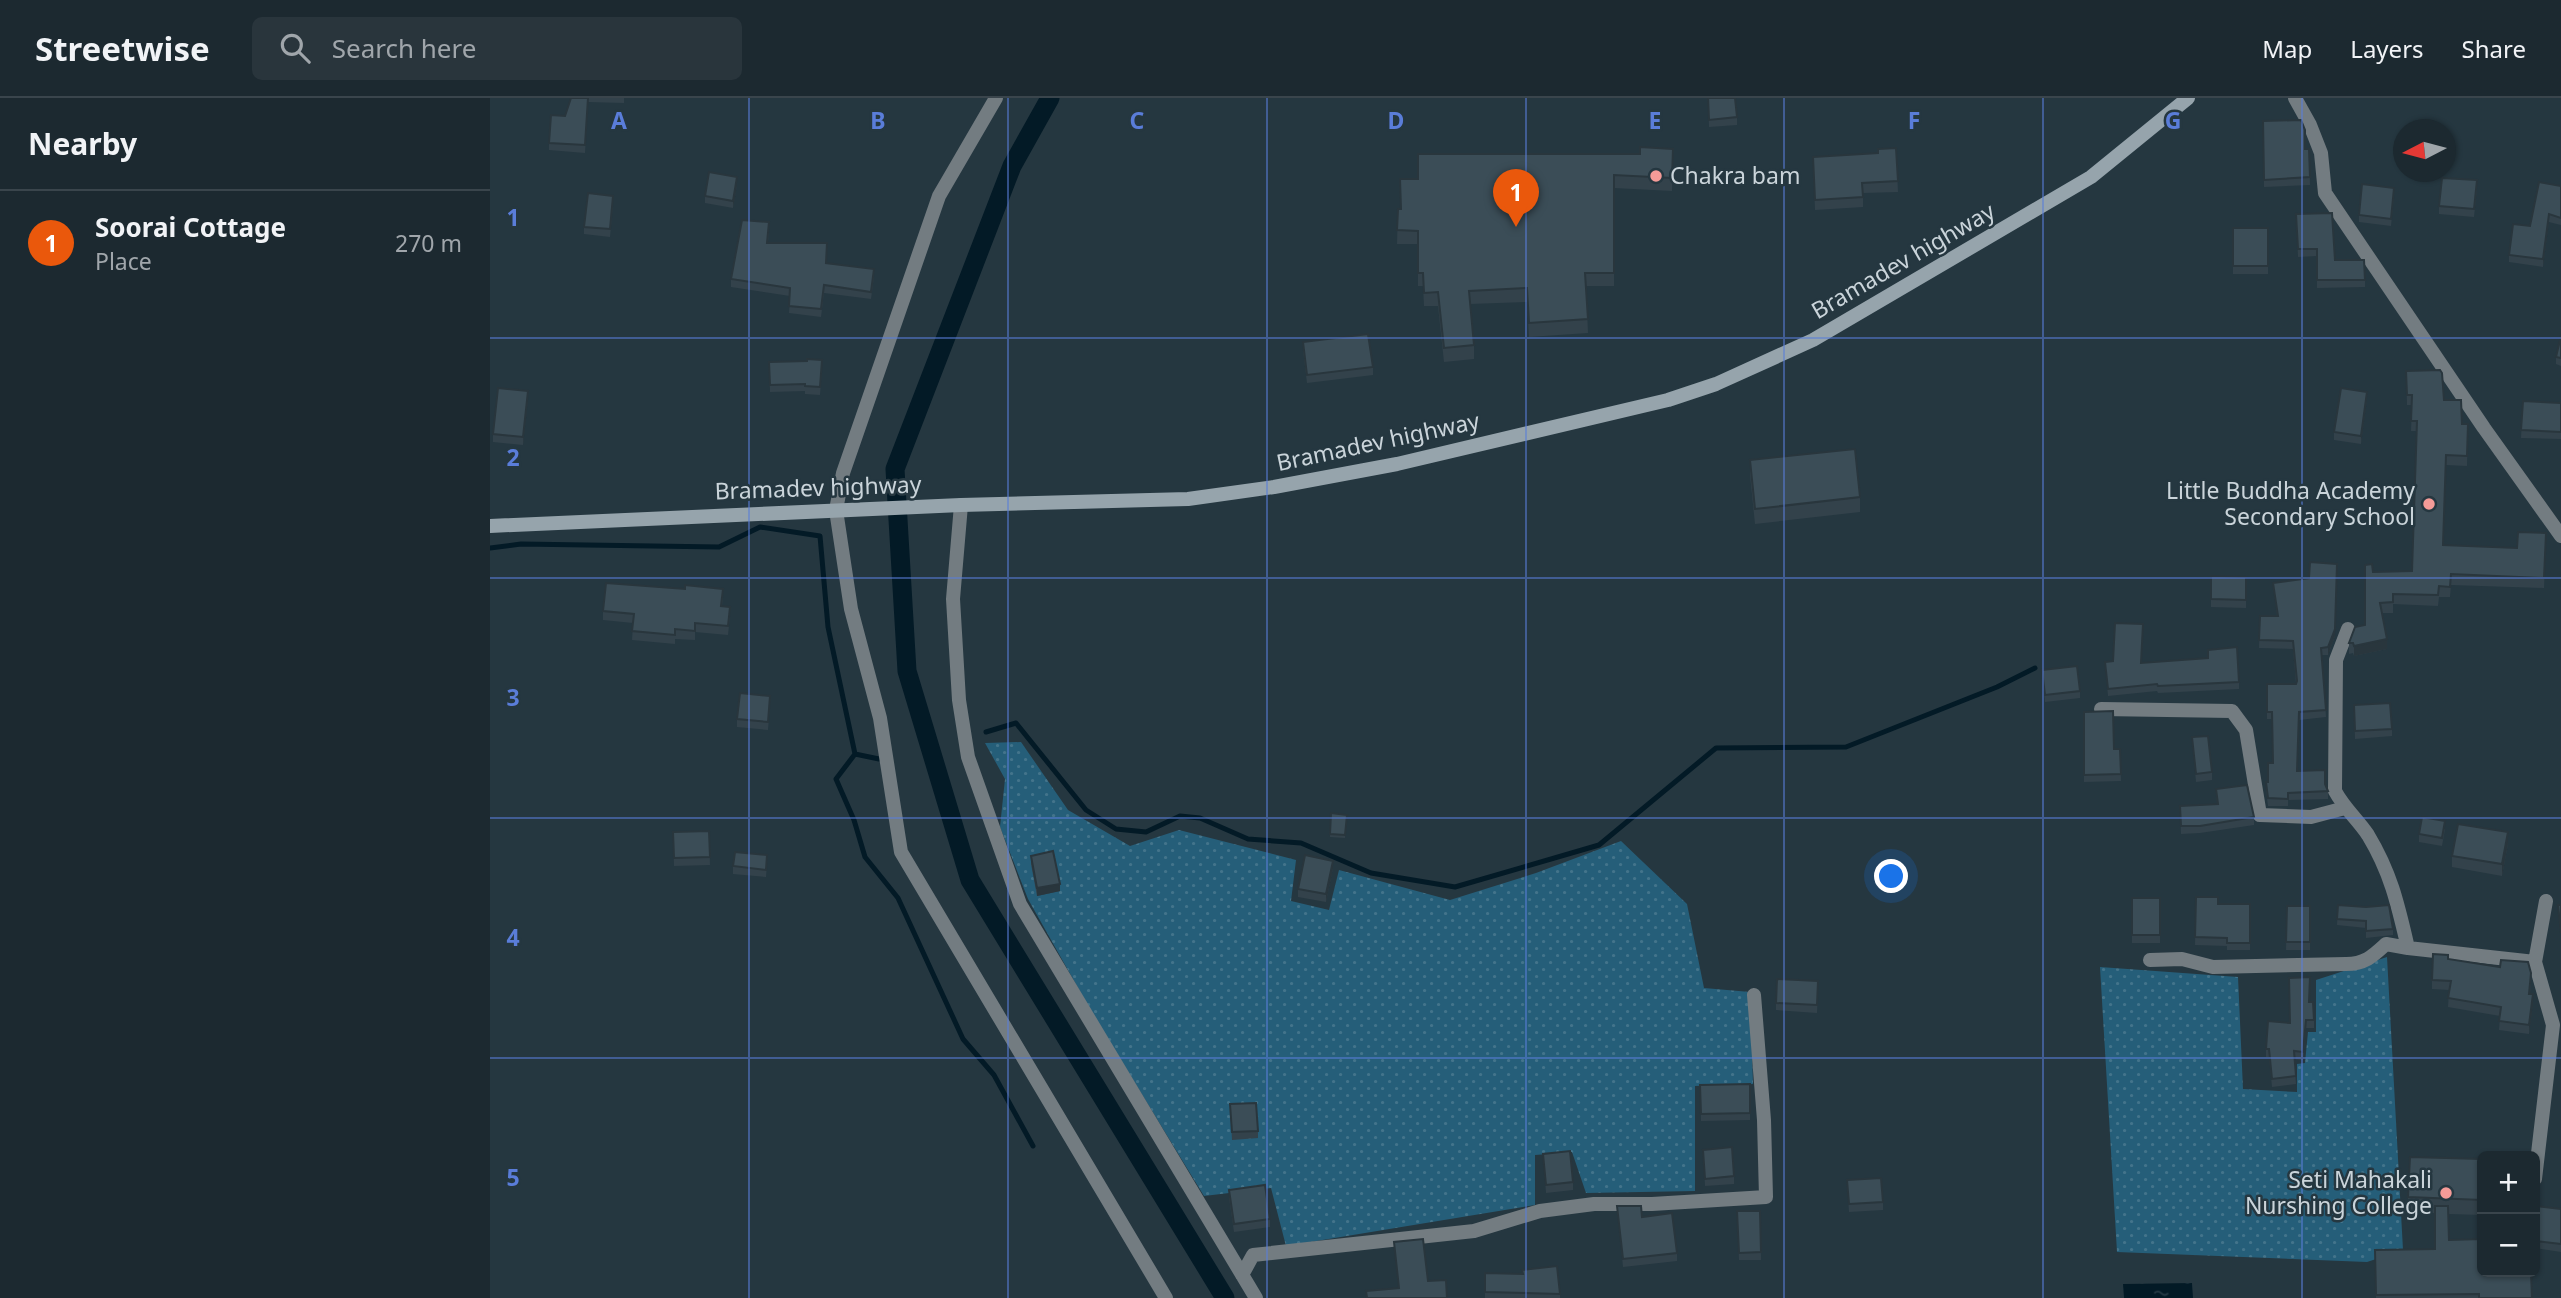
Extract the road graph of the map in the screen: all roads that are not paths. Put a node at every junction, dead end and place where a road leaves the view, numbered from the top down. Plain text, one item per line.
1 (996, 98) edge
2 (2188, 98) edge
3 (2295, 98) edge
4 (956, 505) junction
5 (840, 510) junction
6 (490, 526) edge
7 (2561, 536) edge
8 (2348, 629) dead end
9 (2101, 709) edge
10 (2345, 808) junction
11 (2546, 901) dead end
12 (2408, 948) junction
13 (2150, 960) dead end
14 (2535, 962) junction
15 (1754, 995) dead end
16 (2557, 1026) edge
17 (2539, 1151) edge
18 (1242, 1275) junction
19 (1166, 1298) edge
20 (1256, 1298) edge

1 - 5 street
2 - 4 street, Bramadev highway
3 - 7 street
4 - 5 street, Bramadev highway
4 - 18 street
5 - 6 street, Bramadev highway
5 - 19 street
8 - 10 street
9 - 10 street
10 - 12 street
11 - 14 street
12 - 13 street
12 - 14 street
14 - 16 street
15 - 18 street
16 - 17 street
18 - 20 street

